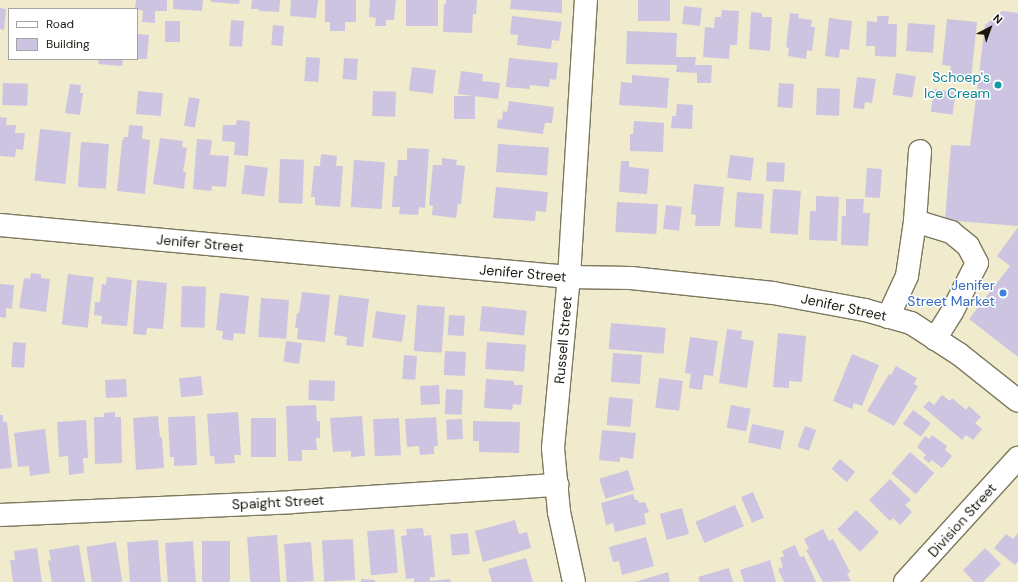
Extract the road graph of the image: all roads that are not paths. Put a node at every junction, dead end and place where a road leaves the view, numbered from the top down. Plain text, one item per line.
1 (586, 0) edge
2 (920, 151) dead end
3 (915, 221) junction
4 (0, 225) edge
5 (569, 277) junction
6 (888, 317) junction
7 (935, 339) junction
8 (1018, 401) edge
9 (1018, 458) edge
10 (556, 485) junction
11 (0, 515) edge
12 (574, 582) edge
13 (905, 582) edge

1 - 5 street, Russell Street
2 - 3 street
3 - 6 street
3 - 7 street
4 - 5 street, Jenifer Street
5 - 6 street, Jenifer Street
5 - 10 street, Russell Street
6 - 7 street, Jenifer Street
7 - 8 street, Jenifer Street
9 - 13 street, Division Street
10 - 11 street, Spaight Street
10 - 12 street, Russell Street

